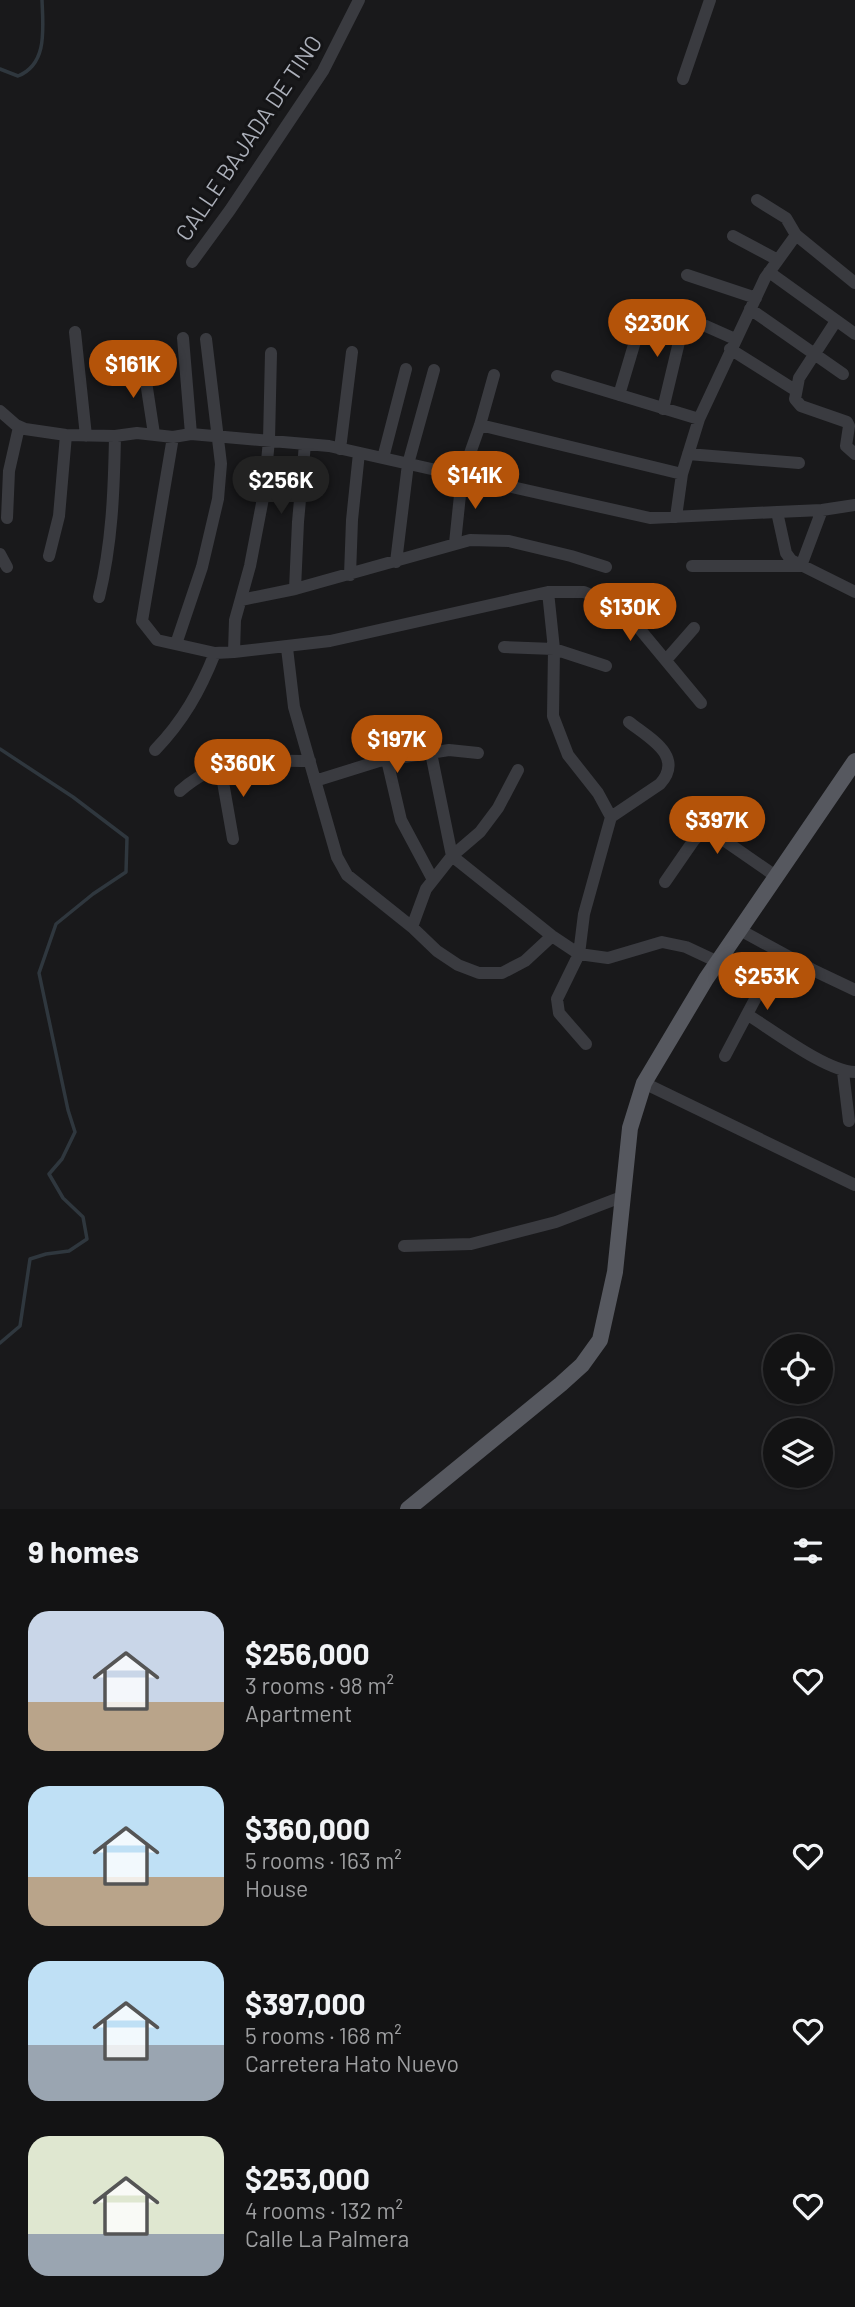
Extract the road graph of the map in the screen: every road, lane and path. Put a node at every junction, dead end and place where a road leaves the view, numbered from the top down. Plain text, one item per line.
1 (359, 0) edge
2 (710, 0) edge
3 (683, 79) dead end
4 (757, 200) dead end
5 (796, 235) junction
6 (733, 236) dead end
7 (778, 260) junction
8 (192, 262) dead end
9 (769, 272) junction
10 (687, 275) dead end
11 (855, 283) edge
12 (753, 303) junction
13 (687, 319) junction
14 (836, 321) junction
15 (75, 332) dead end
16 (855, 334) edge
17 (183, 338) dead end
18 (206, 339) dead end
19 (732, 344) junction
20 (352, 352) dead end
21 (271, 353) dead end
22 (814, 354) junction
23 (143, 362) dead end
24 (406, 369) dead end
25 (435, 370) dead end
26 (843, 374) dead end
27 (494, 375) dead end
28 (557, 376) dead end
29 (795, 390) junction
30 (619, 396) junction
31 (663, 409) junction
32 (0, 411) edge
33 (699, 419) junction
34 (480, 425) junction
35 (19, 427) junction
36 (153, 434) junction
37 (191, 434) junction
38 (66, 435) junction
39 (86, 436) junction
40 (115, 436) junction
41 (173, 437) junction
42 (217, 437) junction
43 (270, 440) junction
44 (305, 444) junction
45 (340, 449) junction
46 (359, 453) junction
47 (688, 454) junction
48 (855, 454) edge
49 (383, 458) junction
50 (799, 463) dead end
51 (408, 464) junction
52 (682, 474) junction
53 (462, 476) junction
54 (855, 505) edge
55 (822, 510) junction
56 (777, 512) junction
57 (7, 517) dead end
58 (676, 517) junction
59 (455, 543) junction
60 (0, 554) edge
61 (49, 556) dead end
62 (396, 562) junction
63 (692, 566) dead end
64 (801, 566) junction
65 (7, 567) dead end
66 (606, 567) dead end
67 (350, 575) junction
68 (295, 589) junction
69 (548, 592) junction
70 (855, 592) edge
71 (99, 597) dead end
72 (241, 600) junction
73 (694, 628) dead end
74 (176, 644) junction
75 (504, 647) dead end
76 (286, 648) junction
77 (554, 649) junction
78 (234, 652) junction
79 (215, 653) junction
80 (666, 660) junction
81 (606, 666) dead end
82 (701, 703) dead end
83 (629, 722) dead end
84 (155, 750) dead end
85 (431, 753) junction
86 (478, 753) dead end
87 (387, 760) junction
88 (310, 761) junction
89 (855, 761) edge
90 (220, 765) junction
91 (518, 770) dead end
92 (315, 781) junction
93 (180, 791) dead end
94 (611, 817) junction
95 (233, 839) dead end
96 (452, 856) junction
97 (777, 877) junction
98 (432, 878) junction
99 (665, 882) dead end
100 (412, 927) junction
101 (740, 930) junction
102 (552, 936) junction
103 (780, 952) junction
104 (579, 954) junction
105 (718, 962) junction
106 (855, 990) edge
107 (748, 1015) junction
108 (586, 1044) dead end
109 (725, 1056) dead end
110 (849, 1072) edge
111 (644, 1083) junction
112 (849, 1121) dead end
113 (855, 1185) edge
114 (624, 1196) junction
115 (404, 1246) dead end
116 (408, 1509) edge

1 - 8 street, CALLE BAJADA DE TINO
2 - 3 street
4 - 5 street
5 - 7 street
5 - 11 street
6 - 7 street
7 - 9 street
9 - 12 street
9 - 14 street
10 - 12 street
12 - 19 street
12 - 22 street
13 - 19 street
13 - 30 street
13 - 31 street
14 - 16 street
14 - 22 street
15 - 39 street
17 - 37 street
18 - 42 street
19 - 29 street
19 - 33 street
20 - 45 street
21 - 43 street
22 - 26 street
22 - 29 street
23 - 36 street
24 - 49 street
25 - 51 street
27 - 34 street
28 - 30 street
29 - 48 street
30 - 31 street
31 - 33 street
32 - 35 street
33 - 47 street
34 - 52 street
34 - 53 street
35 - 38 street
35 - 57 street
36 - 40 street
36 - 41 street
37 - 41 street
37 - 42 street
38 - 39 street
38 - 61 street
39 - 40 street
40 - 71 street
41 - 74 street
42 - 43 street
42 - 74 street
43 - 44 street
43 - 72 street
44 - 45 street
44 - 68 street
45 - 46 street
46 - 49 street
46 - 67 street
47 - 50 street
47 - 52 street
49 - 51 street
51 - 53 street
51 - 62 street
52 - 58 street
53 - 58 street
53 - 59 street
54 - 55 street
55 - 56 street
55 - 64 street
56 - 58 street
56 - 64 street
59 - 62 street
59 - 66 street
60 - 65 street
62 - 67 street
63 - 64 street
64 - 70 street
67 - 68 street
68 - 72 street
69 - 76 street
69 - 77 street
69 - 80 street
72 - 78 street
73 - 80 street
74 - 79 street
75 - 77 street
76 - 78 street
76 - 88 street
77 - 81 street
77 - 94 street
78 - 79 street
79 - 84 street
80 - 82 street
83 - 94 street
85 - 86 street
85 - 87 street
85 - 96 street
87 - 92 street
87 - 98 street
88 - 90 street
88 - 92 street
89 - 97 main road
90 - 93 street
90 - 95 street
91 - 96 street
92 - 100 street
94 - 104 street
96 - 98 street
96 - 102 street
97 - 99 street
97 - 101 main road
98 - 100 street
100 - 102 street
101 - 103 street
101 - 105 main road
102 - 104 street
103 - 106 street
103 - 107 street
104 - 105 street
104 - 108 street
105 - 111 main road
107 - 109 street
107 - 110 street
110 - 112 street
111 - 113 street
111 - 114 main road
114 - 115 street
114 - 116 main road

